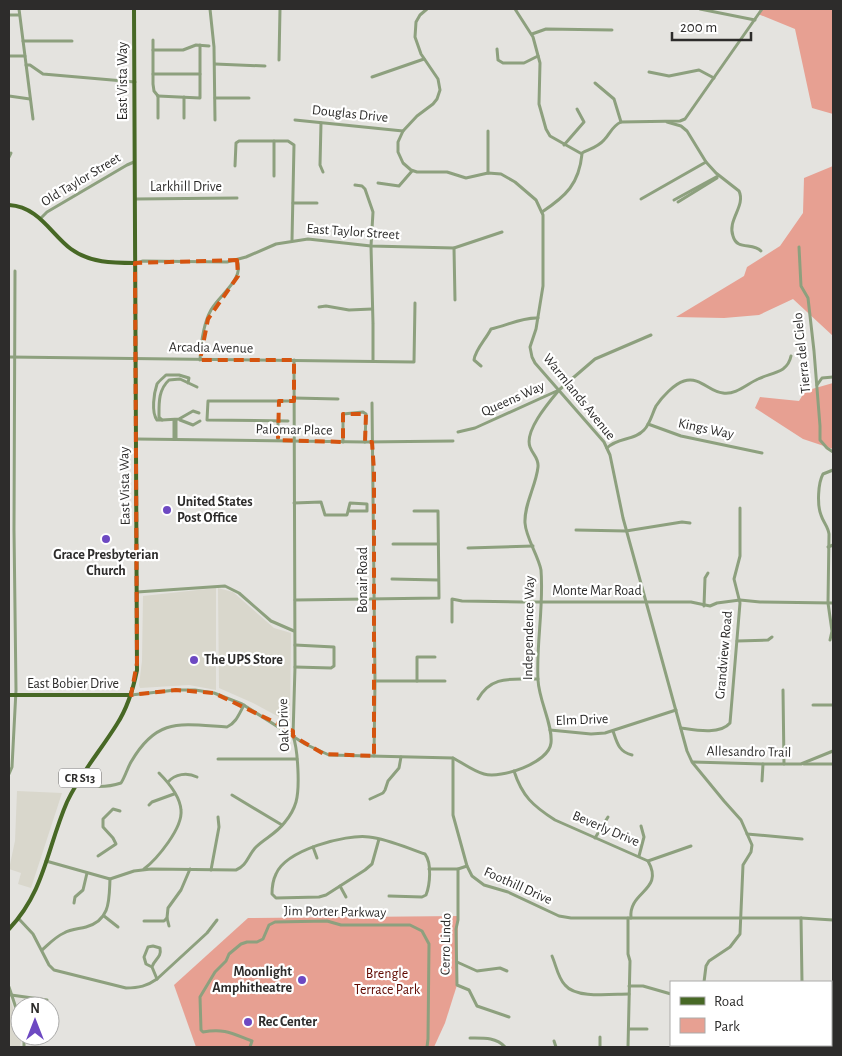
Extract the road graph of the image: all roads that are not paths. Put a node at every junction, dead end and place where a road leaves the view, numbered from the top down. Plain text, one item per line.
1 (19, 9) edge
2 (134, 9) edge
3 (210, 9) edge
4 (280, 9) edge
5 (427, 9) edge
6 (515, 9) edge
7 (700, 9) edge
8 (762, 9) edge
9 (9, 15) edge
10 (19, 15) junction
11 (755, 20) junction
12 (612, 30) dead end
13 (532, 34) junction
14 (153, 40) dead end
15 (23, 41) junction
16 (72, 41) dead end
17 (200, 45) junction
18 (209, 46) dead end
19 (496, 49) dead end
20 (153, 50) junction
21 (9, 56) edge
22 (25, 56) junction
23 (538, 56) junction
24 (424, 59) junction
25 (279, 60) dead end
26 (215, 64) junction
27 (26, 65) junction
28 (265, 66) dead end
29 (649, 72) dead end
30 (153, 74) junction
31 (200, 74) junction
32 (372, 77) dead end
33 (714, 78) junction
34 (134, 82) junction
35 (594, 83) dead end
36 (9, 96) edge
37 (158, 96) junction
38 (184, 98) junction
39 (215, 98) junction
40 (249, 98) dead end
41 (30, 99) junction
42 (577, 109) dead end
43 (158, 118) dead end
44 (184, 118) dead end
45 (33, 119) dead end
46 (215, 120) dead end
47 (295, 120) dead end
48 (664, 121) junction
49 (621, 122) junction
50 (322, 123) junction
51 (403, 131) junction
52 (488, 131) dead end
53 (274, 141) junction
54 (564, 144) junction
55 (582, 153) junction
56 (134, 162) junction
57 (706, 162) junction
58 (235, 166) dead end
59 (412, 170) junction
60 (323, 172) dead end
61 (488, 173) junction
62 (274, 176) dead end
63 (719, 176) junction
64 (378, 183) dead end
65 (355, 185) dead end
66 (237, 198) dead end
67 (135, 199) junction
68 (641, 199) dead end
69 (676, 201) dead end
70 (293, 203) junction
71 (317, 203) dead end
72 (9, 205) edge
73 (542, 212) junction
74 (41, 218) junction
75 (502, 232) dead end
76 (292, 240) junction
77 (371, 246) junction
78 (799, 247) dead end
79 (454, 248) junction
80 (762, 251) dead end
81 (238, 260) junction
82 (135, 263) junction
83 (15, 271) dead end
84 (455, 300) dead end
85 (415, 302) dead end
86 (319, 306) dead end
87 (372, 309) junction
88 (538, 318) junction
89 (651, 335) dead end
90 (792, 356) dead end
91 (9, 357) edge
92 (16, 357) junction
93 (134, 359) junction
94 (200, 360) junction
95 (294, 360) junction
96 (373, 361) junction
97 (480, 366) dead end
98 (833, 377) edge
99 (9, 386) edge
100 (16, 387) junction
101 (197, 387) dead end
102 (817, 388) junction
103 (559, 390) junction
104 (338, 399) dead end
105 (294, 400) junction
106 (372, 402) dead end
107 (199, 414) dead end
108 (176, 420) junction
109 (200, 421) dead end
110 (278, 421) junction
111 (288, 421) dead end
112 (648, 424) junction
113 (458, 432) dead end
114 (136, 439) junction
115 (175, 439) junction
116 (278, 440) junction
117 (294, 441) junction
118 (453, 441) dead end
119 (343, 442) junction
120 (365, 442) junction
121 (372, 442) junction
122 (607, 448) junction
123 (833, 452) edge
124 (762, 453) dead end
125 (9, 462) edge
126 (16, 462) junction
127 (833, 470) edge
128 (294, 502) junction
129 (740, 508) dead end
130 (349, 511) junction
131 (414, 511) dead end
132 (690, 522) dead end
133 (576, 530) dead end
134 (626, 531) junction
135 (393, 544) dead end
136 (438, 544) junction
137 (833, 545) edge
138 (533, 546) junction
139 (828, 547) junction
140 (468, 548) dead end
141 (708, 573) dead end
142 (392, 579) dead end
143 (438, 580) junction
144 (137, 592) junction
145 (295, 600) junction
146 (374, 600) junction
147 (740, 600) junction
148 (541, 602) junction
149 (646, 602) junction
150 (828, 603) junction
151 (833, 603) edge
152 (704, 606) junction
153 (452, 622) dead end
154 (294, 632) junction
155 (772, 637) dead end
156 (737, 640) junction
157 (830, 640) dead end
158 (295, 645) junction
159 (435, 657) dead end
160 (295, 667) junction
161 (538, 679) junction
162 (375, 681) junction
163 (417, 681) junction
164 (445, 682) dead end
165 (783, 690) dead end
166 (9, 695) edge
167 (16, 695) junction
168 (131, 695) junction
169 (478, 699) dead end
170 (244, 705) junction
171 (813, 705) dead end
172 (833, 705) edge
173 (676, 710) junction
174 (279, 726) junction
175 (293, 726) junction
176 (681, 728) junction
177 (550, 730) junction
178 (613, 731) junction
179 (293, 736) junction
180 (833, 751) edge
181 (632, 755) dead end
182 (374, 756) junction
183 (401, 758) junction
184 (453, 758) junction
185 (218, 759) dead end
186 (297, 760) junction
187 (692, 762) junction
188 (763, 764) junction
189 (784, 764) junction
190 (801, 764) junction
191 (833, 764) edge
192 (10, 765) edge
193 (514, 771) junction
194 (159, 773) dead end
195 (9, 774) edge
196 (197, 777) dead end
197 (79, 781) junction
198 (762, 781) dead end
199 (168, 782) junction
200 (174, 794) junction
201 (232, 795) dead end
202 (370, 798) dead end
203 (149, 805) dead end
204 (120, 811) dead end
205 (218, 817) dead end
206 (608, 817) dead end
207 (282, 825) junction
208 (641, 826) dead end
209 (747, 834) junction
210 (595, 838) junction
211 (380, 839) junction
212 (802, 839) dead end
213 (691, 846) dead end
214 (313, 847) junction
215 (98, 856) dead end
216 (639, 856) junction
217 (318, 858) dead end
218 (648, 861) junction
219 (46, 862) junction
220 (467, 866) junction
221 (190, 869) junction
222 (429, 869) junction
223 (458, 869) junction
224 (143, 870) junction
225 (211, 870) junction
226 (87, 872) junction
227 (110, 878) junction
228 (340, 886) junction
229 (389, 896) dead end
230 (346, 897) dead end
231 (74, 903) dead end
232 (104, 916) junction
233 (167, 918) junction
234 (630, 918) junction
235 (741, 918) junction
236 (801, 918) junction
237 (19, 919) junction
238 (217, 920) dead end
239 (833, 920) edge
240 (144, 921) dead end
241 (169, 926) dead end
242 (118, 927) dead end
243 (9, 930) edge
244 (42, 950) junction
245 (552, 956) dead end
246 (457, 962) junction
247 (152, 967) junction
248 (507, 971) dead end
249 (157, 979) junction
250 (704, 981) edge
251 (802, 981) edge
252 (629, 986) junction
253 (9, 987) edge
254 (629, 994) junction
255 (670, 994) edge
256 (11, 995) joint
257 (18, 996) edge
258 (509, 1017) dead end
259 (629, 1029) junction
260 (647, 1029) dead end
261 (600, 1037) dead end
262 (470, 1038) dead end
263 (554, 1041) dead end
264 (250, 1047) edge
265 (427, 1047) edge
266 (505, 1047) edge
267 (556, 1047) edge
268 (600, 1047) edge
269 (628, 1047) edge

1 - 10 street
2 - 34 main road, East Vista Way / CR S13
3 - 26 street
4 - 25 street
5 - 24 street
6 - 13 street
7 - 11 street
8 - 11 street
9 - 10 street
10 - 15 street
11 - 33 street
12 - 13 street
13 - 23 street
14 - 20 street
15 - 16 street
15 - 22 street
17 - 18 street
17 - 20 street
17 - 31 street
19 - 23 street
20 - 30 street
21 - 22 street
22 - 27 street
23 - 54 street
24 - 32 street
24 - 51 street
26 - 28 street
26 - 39 street
27 - 34 street
27 - 41 street
29 - 33 street
30 - 31 street
30 - 37 street
31 - 38 street
33 - 48 street
34 - 56 main road, East Vista Way / CR S13
35 - 49 street
36 - 41 street
37 - 38 street
37 - 43 street
38 - 44 street
39 - 40 street
39 - 46 street
41 - 45 street
42 - 54 street
47 - 50 street, Douglas Drive
48 - 49 street
48 - 57 street
49 - 55 street
50 - 51 street, Douglas Drive
50 - 60 street
51 - 59 street
52 - 61 street
53 - 58 street
53 - 62 street
53 - 70 street
54 - 55 street
55 - 73 street
56 - 67 main road, East Vista Way / CR S13
56 - 74 street, Old Taylor Street
57 - 63 street
57 - 68 street
59 - 61 street
59 - 64 street
61 - 73 street
63 - 69 street
63 - 80 street
65 - 77 street
66 - 67 street, Larkhill Drive
67 - 82 main road, East Vista Way / CR S13
70 - 71 street
70 - 76 street
72 - 74 main road
73 - 88 street, Warmlands Avenue
74 - 82 main road
75 - 79 street, East Taylor Street
76 - 77 street, East Taylor Street
76 - 81 street, East Taylor Street
77 - 79 street, East Taylor Street
77 - 87 street
78 - 102 street, Tierra del Cielo
79 - 84 street
81 - 82 street, East Taylor Street
81 - 94 street
82 - 93 main road, East Vista Way / CR S13
83 - 92 street
85 - 96 street, Arcadia Avenue
86 - 87 street
87 - 96 street
88 - 97 street
88 - 103 street, Warmlands Avenue
89 - 103 street, Queens Way
90 - 112 street
91 - 92 street, Arcadia Avenue
92 - 93 street, Arcadia Avenue
92 - 100 street
93 - 94 street, Arcadia Avenue
93 - 114 main road, East Vista Way / CR S13
94 - 95 street, Arcadia Avenue
95 - 96 street, Arcadia Avenue
95 - 105 street, Oak Drive
98 - 102 street
99 - 100 street
100 - 126 street
101 - 108 street
102 - 123 street, Tierra del Cielo
103 - 113 street, Queens Way
103 - 122 street, Warmlands Avenue
103 - 138 street, Independence Way
104 - 105 street
105 - 110 street
105 - 117 street, Oak Drive
106 - 121 street, Bonair Road
107 - 108 street
108 - 109 street
108 - 115 street
110 - 111 street
110 - 116 street
112 - 122 street
112 - 124 street, Kings Way
114 - 115 street, Palomar Place
114 - 144 main road, East Vista Way / CR S13
115 - 116 street, Palomar Place
116 - 117 street, Palomar Place
117 - 119 street, Palomar Place
117 - 128 street, Oak Drive
118 - 121 street, Palomar Place
119 - 120 street, Palomar Place
119 - 120 street
120 - 121 street, Palomar Place
121 - 146 street, Bonair Road
122 - 134 street, Warmlands Avenue
125 - 126 street
126 - 167 street
127 - 139 street
128 - 130 street
128 - 145 street, Oak Drive
129 - 147 street, Grandview Road
130 - 130 street
131 - 136 street
132 - 134 street
133 - 134 street
134 - 149 street, Warmlands Avenue
135 - 136 street
136 - 143 street
137 - 139 street
138 - 140 street
138 - 148 street, Independence Way
139 - 150 street
141 - 152 street
142 - 143 street
143 - 146 street
144 - 154 street
144 - 168 main road, East Vista Way / CR S13
145 - 146 street
145 - 154 street, Oak Drive
146 - 162 street, Bonair Road
147 - 150 street, Monte Mar Road
147 - 152 street, Monte Mar Road
147 - 156 street, Grandview Road
148 - 149 street, Monte Mar Road
148 - 153 street, Monte Mar Road
148 - 161 street, Independence Way
149 - 152 street, Monte Mar Road
149 - 173 street, Warmlands Avenue
150 - 151 street, Monte Mar Road
150 - 157 street
154 - 158 street, Oak Drive
155 - 156 street
156 - 176 street, Grandview Road
158 - 160 street, Oak Drive
158 - 160 street
159 - 163 street
160 - 175 street, Oak Drive
161 - 169 street
161 - 177 street, Independence Way
162 - 163 street
162 - 182 street, Bonair Road
163 - 164 street
165 - 189 street
166 - 167 main road, East Bobier Drive
167 - 168 main road, East Bobier Drive
167 - 192 street
168 - 170 street
168 - 197 main road, East Vista Way / CR S13
170 - 174 street
170 - 197 street
171 - 172 street
173 - 176 street, Warmlands Avenue
173 - 178 street, Elm Drive
174 - 175 street
174 - 179 street
175 - 179 street, Oak Drive
176 - 187 street, Warmlands Avenue
177 - 178 street, Elm Drive
177 - 193 street, Elm Drive
178 - 181 street
179 - 182 street
179 - 186 street, Oak Drive
180 - 190 street, Allesandro Trail
182 - 183 street
183 - 184 street
183 - 202 street
184 - 193 street, Elm Drive
184 - 220 street, Foothill Drive
185 - 186 street
186 - 207 street, Oak Drive
187 - 188 street, Allesandro Trail
187 - 209 street, Warmlands Avenue
188 - 189 street, Allesandro Trail
188 - 198 street
189 - 190 street, Allesandro Trail
190 - 191 street
192 - 195 street
193 - 210 street, Beverly Drive
194 - 199 street
196 - 199 street
197 - 219 main road, East Vista Way / CR S13
199 - 200 street
200 - 203 street
200 - 224 street
201 - 207 street
204 - 215 street
205 - 225 street
206 - 210 street
207 - 225 street, Oak Drive
208 - 216 street
209 - 212 street
209 - 235 street, Warmlands Avenue
210 - 216 street, Beverly Drive
211 - 214 street
211 - 222 street
211 - 228 street
213 - 218 street
214 - 217 street
214 - 228 street
216 - 218 street, Beverly Drive
218 - 234 street, Beverly Drive
219 - 226 street, Oak Drive
219 - 237 main road, East Vista Way / CR S13
220 - 223 street
220 - 234 street, Foothill Drive
221 - 224 street, Oak Drive
221 - 225 street, Oak Drive
221 - 233 street
222 - 223 street
222 - 229 street
223 - 246 street, Cerro Lindo
224 - 227 street, Oak Drive
226 - 227 street, Oak Drive
226 - 231 street
227 - 232 street
228 - 230 street
232 - 242 street
232 - 244 street
233 - 240 street
233 - 241 street
234 - 235 street, Foothill Drive
234 - 252 street, Beverly Drive
235 - 236 street, Foothill Drive
235 - 250 street, Warmlands Avenue
236 - 239 street, Foothill Drive
236 - 251 street
237 - 243 main road, East Vista Way / CR S13
237 - 244 street
238 - 249 street
244 - 249 street
245 - 254 street
246 - 248 street
246 - 258 street, Cerro Lindo
247 - 247 street
247 - 249 street
252 - 254 street, Beverly Drive
252 - 255 street
253 - 256 street
254 - 259 street, Beverly Drive
256 - 257 street
259 - 260 street
259 - 269 street, Beverly Drive
261 - 268 street
262 - 266 street
263 - 267 street
264 - 265 street, Jim Porter Parkway

